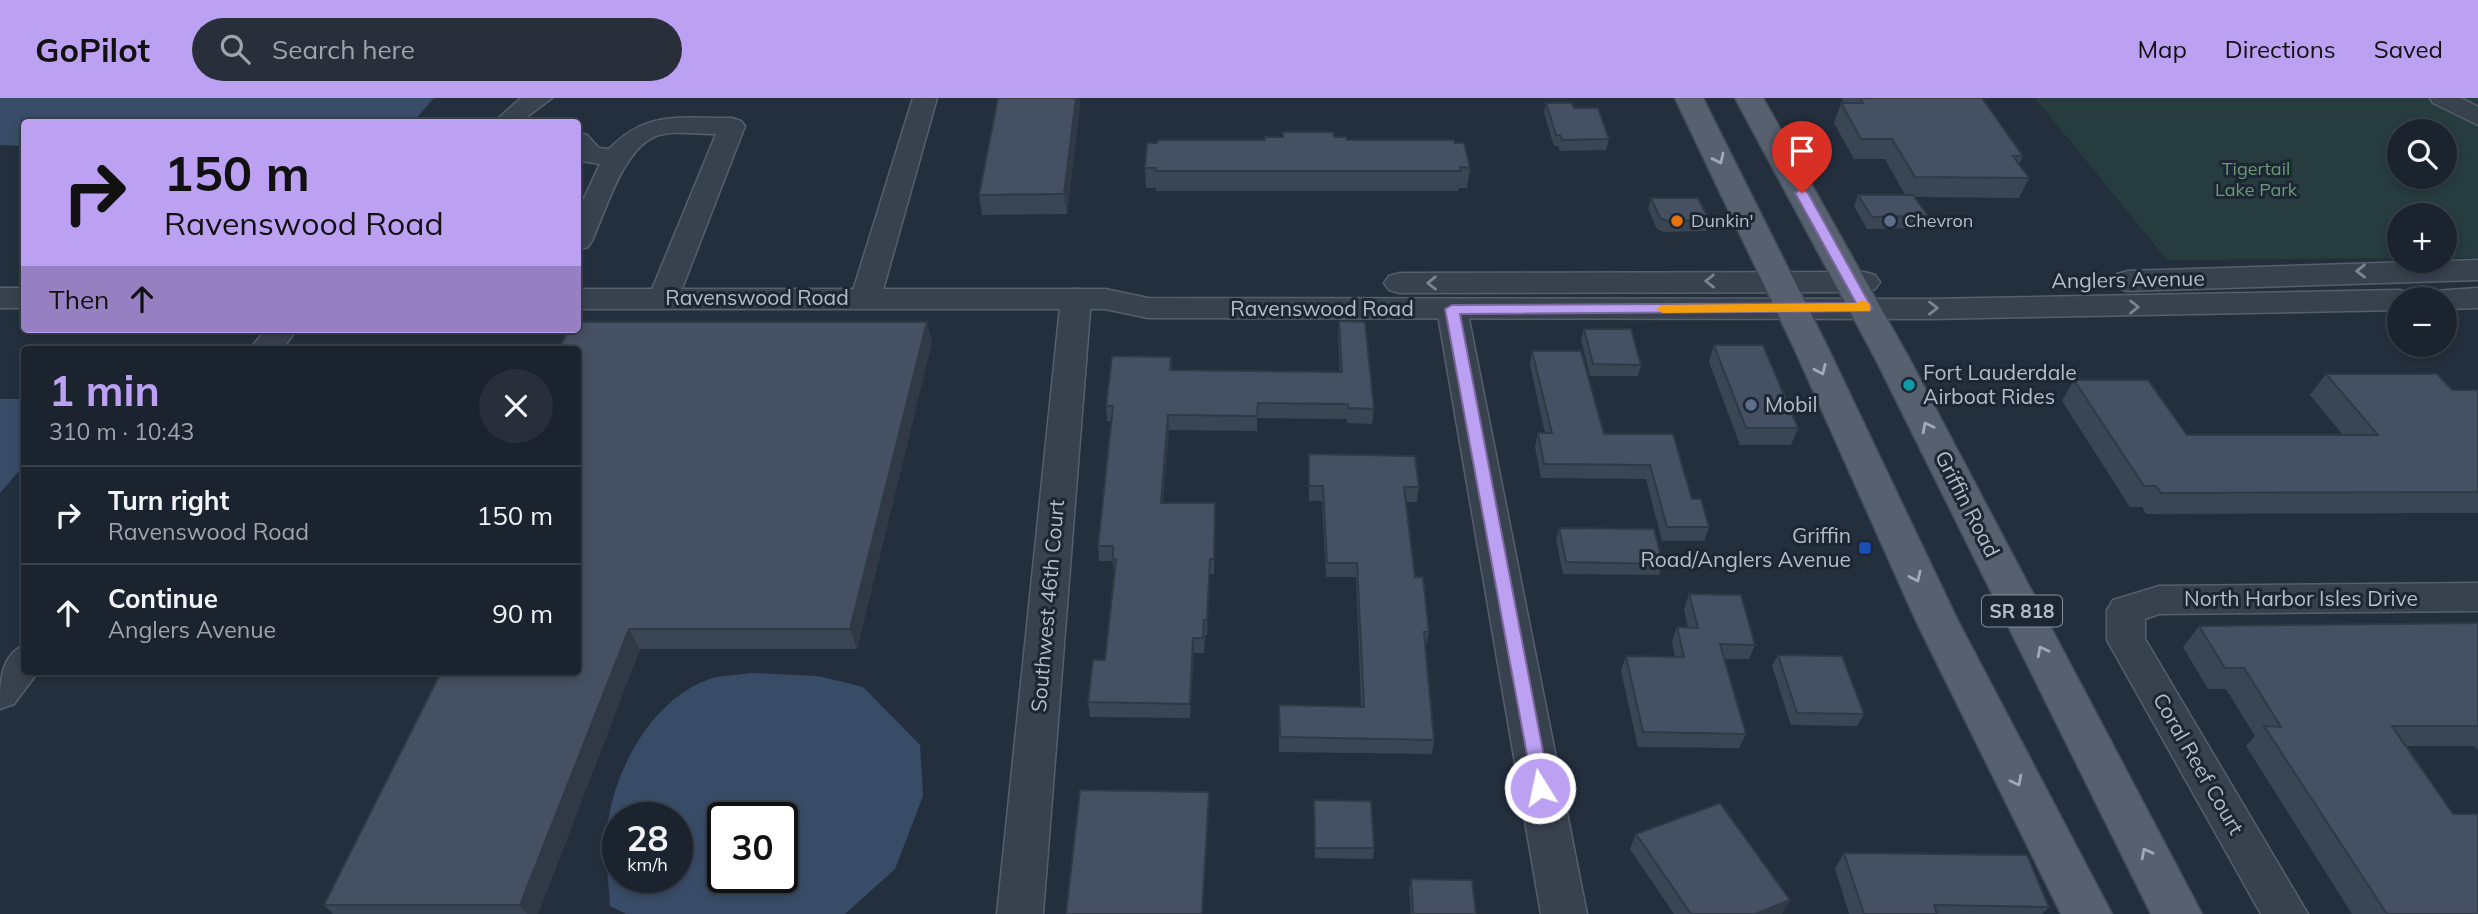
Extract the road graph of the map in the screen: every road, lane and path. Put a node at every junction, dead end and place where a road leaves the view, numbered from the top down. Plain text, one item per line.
1 (540, 98) edge
2 (925, 98) edge
3 (1689, 98) edge
4 (1749, 98) edge
5 (2442, 98) edge
6 (2478, 117) edge
7 (509, 119) edge
8 (581, 144) edge
9 (616, 157) junction
10 (581, 234) edge
11 (2478, 270) edge
12 (1785, 294) junction
13 (1858, 295) junction
14 (866, 297) junction
15 (0, 298) edge
16 (21, 298) edge
17 (2457, 298) edge
18 (2478, 298) edge
19 (581, 299) edge
20 (663, 299) junction
21 (1090, 299) junction
22 (2387, 300) edge
23 (1452, 309) junction
24 (2478, 597) edge
25 (2126, 610) joint
26 (21, 665) edge
27 (0, 693) edge
28 (1020, 914) edge
29 (1564, 914) edge
30 (2087, 914) edge
31 (2177, 914) edge
32 (2285, 914) edge

1 - 7 street
2 - 14 street
3 -> 12 main road
4 - 13 main road, Griffin Road / SR 818
5 - 6 street
8 - 9 street
9 - 10 street
9 - 20 street
11 -> 13 street, Anglers Avenue
12 - 13 street, Anglers Avenue
12 -> 21 street, Ravenswood Road
12 - 23 street, Ravenswood Road
12 -> 30 main road
13 -> 22 street, Anglers Avenue
31 -> 13 main road, Griffin Road / SR 818
14 - 20 street, Ravenswood Road
14 - 21 street, Ravenswood Road
15 - 16 street
17 - 18 street
19 - 20 street, Ravenswood Road
21 - 23 street, Ravenswood Road
21 - 28 street, Southwest 46th Court
23 - 29 street
24 - 25 street, North Harbor Isles Drive
25 - 32 street, Coral Reef Court
26 - 27 street

